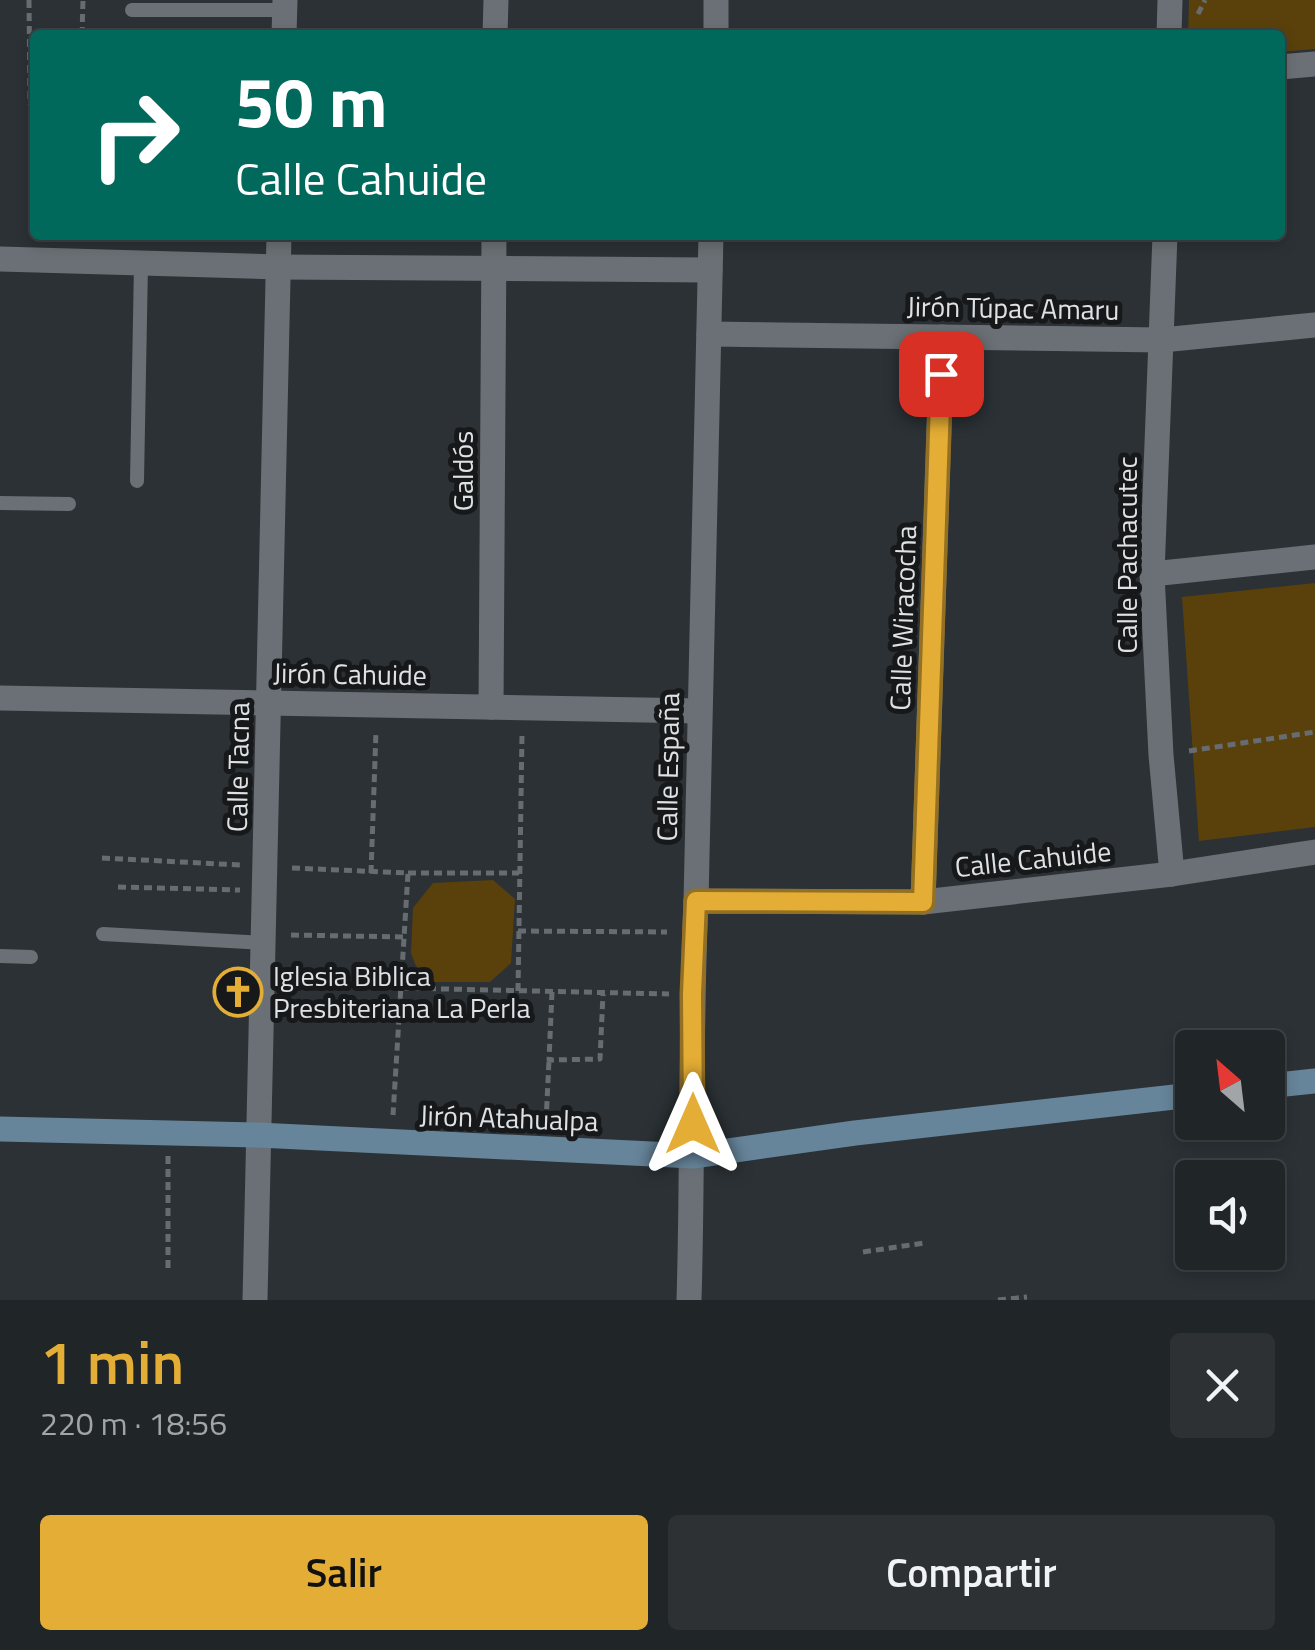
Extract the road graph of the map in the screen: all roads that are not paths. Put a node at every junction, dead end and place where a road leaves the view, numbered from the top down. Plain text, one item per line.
1 (496, 0) edge
2 (716, 0) edge
3 (1170, 0) edge
4 (132, 10) dead end
5 (285, 15) edge
6 (495, 30) edge
7 (716, 30) edge
8 (1169, 30) edge
9 (1315, 64) edge
10 (1285, 67) edge
11 (280, 240) edge
12 (494, 240) edge
13 (711, 240) edge
14 (1165, 240) edge
15 (0, 260) edge
16 (142, 264) junction
17 (279, 267) junction
18 (494, 270) junction
19 (710, 270) junction
20 (1315, 324) edge
21 (709, 334) junction
22 (942, 337) junction
23 (1162, 340) junction
24 (137, 480) dead end
25 (0, 503) edge
26 (70, 504) dead end
27 (1315, 557) edge
28 (1152, 574) junction
29 (0, 698) edge
30 (268, 703) junction
31 (491, 707) junction
32 (699, 710) junction
33 (1315, 852) edge
34 (1172, 874) junction
35 (696, 901) junction
36 (923, 902) junction
37 (103, 934) dead end
38 (263, 939) junction
39 (0, 956) edge
40 (31, 957) dead end
41 (1315, 1081) edge
42 (1285, 1084) edge
43 (1175, 1097) edge
44 (0, 1129) edge
45 (258, 1136) junction
46 (693, 1156) junction
47 (255, 1300) edge
48 (688, 1300) edge

1 - 6 street
2 - 7 street
3 - 8 street
4 - 5 lane
9 - 10 street
11 - 17 street, Calle Tacna
12 - 18 street, Galdós
13 - 19 street, Calle España
14 - 23 street, Calle Pachacutec
15 - 16 street
16 - 17 street
16 - 24 lane
17 - 18 street
17 - 30 street, Calle Tacna
18 - 19 street
18 - 31 street, Galdós
19 - 21 street, Calle España
20 - 23 street, Jirón Túpac Amaru
21 - 22 street, Jirón Túpac Amaru
21 - 32 street, Calle España
22 - 23 street, Jirón Túpac Amaru
22 - 36 street, Calle Wiracocha
23 - 28 street, Calle Pachacutec
25 - 26 lane
27 - 28 street
28 - 34 street, Calle Pachacutec
29 - 30 street, Jirón Cahuide
30 - 31 street, Jirón Cahuide
30 - 38 street, Calle Tacna
31 - 32 street, Jirón Cahuide
32 - 35 street, Calle España
33 - 34 street, Calle Cahuide
34 - 36 street, Calle Cahuide
35 - 36 street, Calle Cahuide
35 - 46 street, Calle España
37 - 38 lane
38 - 45 street, Calle Tacna
39 - 40 lane
41 - 42 street
43 - 46 street, Jirón Atahualpa
44 - 45 street, Jirón Atahualpa
45 - 46 street, Jirón Atahualpa
45 - 47 street, Calle Tacna
46 - 48 street, Calle España

